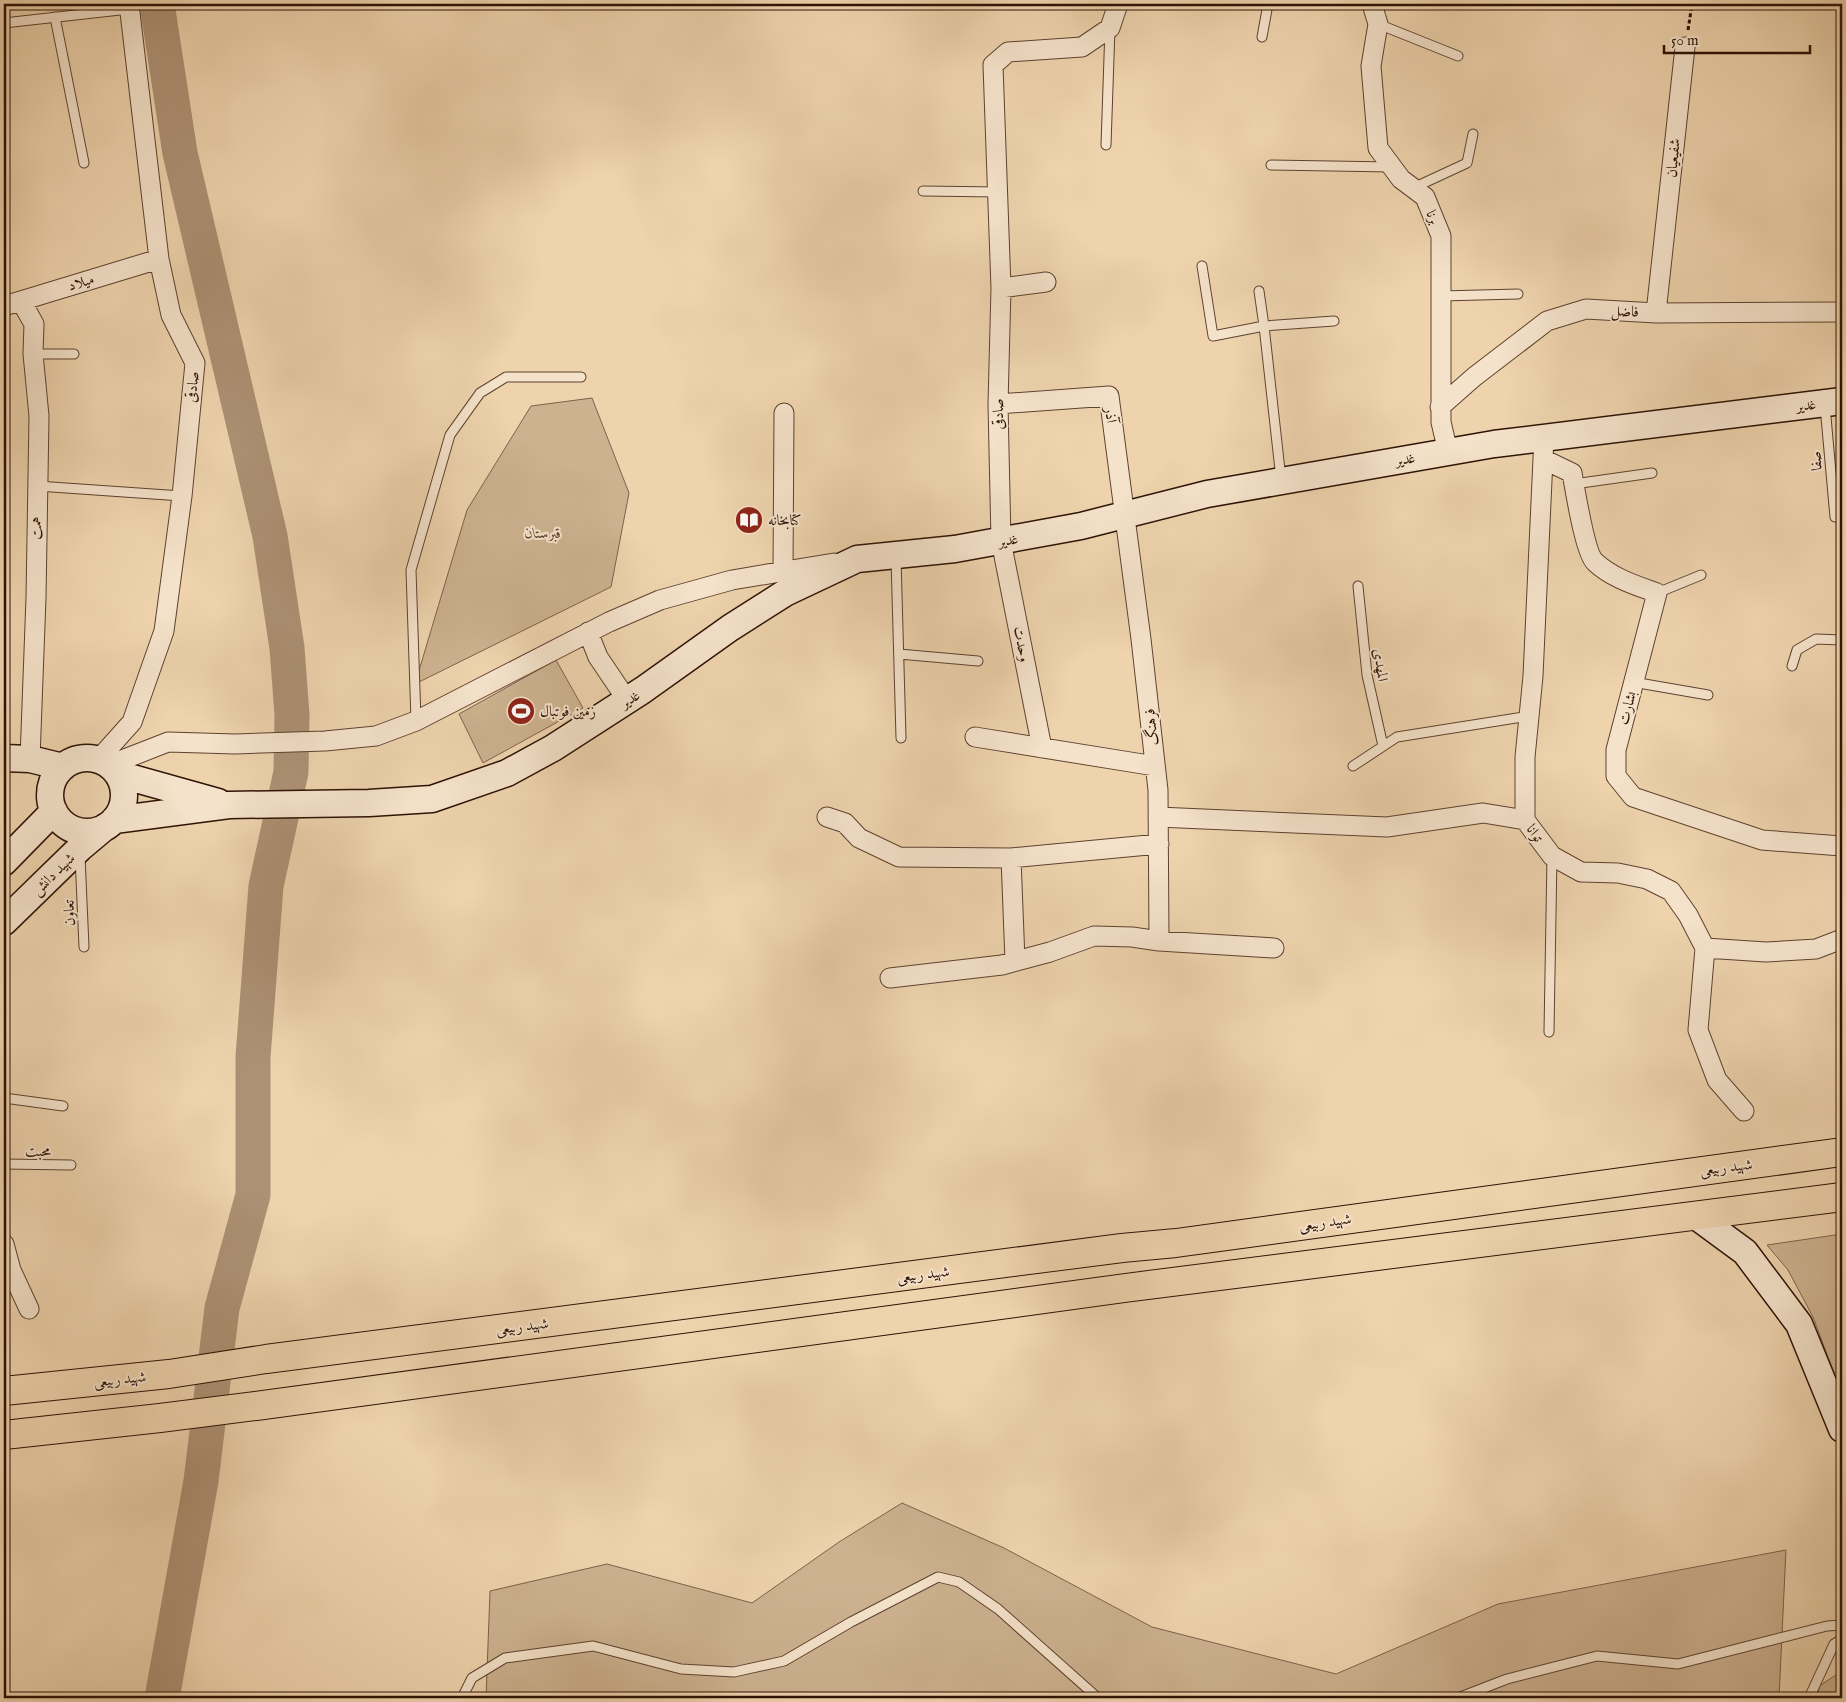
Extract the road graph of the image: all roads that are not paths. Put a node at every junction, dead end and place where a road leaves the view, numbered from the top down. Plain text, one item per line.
1 (1118, 4) edge
2 (1268, 4) edge
3 (1372, 4) edge
4 (129, 6) edge
5 (55, 17) junction
6 (4, 23) edge
7 (1378, 24) junction
8 (1110, 28) junction
9 (1262, 37) dead end
10 (1685, 47) road end
11 (1458, 56) dead end
12 (1473, 134) dead end
13 (1106, 145) dead end
14 (84, 163) dead end
15 (1271, 165) dead end
16 (1392, 167) junction
17 (1413, 188) junction
18 (923, 191) dead end
19 (998, 192) junction
20 (159, 259) junction
21 (1202, 266) dead end
22 (1046, 282) dead end
23 (1001, 288) junction
24 (1259, 291) dead end
25 (1518, 294) dead end
26 (1441, 296) junction
27 (12, 303) edge
28 (1842, 312) edge
29 (1656, 313) junction
30 (1334, 321) dead end
31 (1264, 326) junction
32 (33, 354) junction
33 (74, 354) dead end
34 (581, 377) dead end
35 (1834, 402) edge
36 (998, 404) junction
37 (1440, 407) junction
38 (784, 413) dead end
39 (1544, 448) junction
40 (1448, 452) junction
41 (1652, 473) dead end
42 (1281, 481) junction
43 (1574, 484) junction
44 (37, 486) junction
45 (182, 496) junction
46 (1124, 515) junction
47 (1835, 516) dead end
48 (1002, 541) junction
49 (896, 555) junction
50 (857, 559) junction
51 (782, 571) junction
52 (1701, 575) dead end
53 (1358, 586) dead end
54 (1657, 593) junction
55 (588, 632) junction
56 (1842, 640) edge
57 (899, 654) junction
58 (978, 661) dead end
59 (1792, 666) dead end
60 (1633, 682) junction
61 (1708, 696) dead end
62 (628, 700) junction
63 (1529, 716) junction
64 (416, 720) junction
65 (975, 737) dead end
66 (901, 738) dead end
67 (1383, 746) junction
68 (1042, 748) junction
69 (4, 758) edge
70 (30, 758) junction
71 (109, 766) junction
72 (1155, 766) junction
73 (1353, 766) dead end
74 (4, 771) edge
75 (56, 788) junction
76 (229, 804) junction
77 (827, 817) dead end
78 (1158, 817) junction
79 (1525, 820) junction
80 (109, 824) junction
81 (1159, 844) junction
82 (1842, 846) edge
83 (80, 848) junction
84 (1552, 856) junction
85 (1011, 858) junction
86 (4, 862) edge
87 (4, 922) edge
88 (1842, 939) edge
89 (1158, 941) junction
90 (84, 947) dead end
91 (1274, 948) dead end
92 (1705, 948) junction
93 (1015, 961) junction
94 (890, 978) dead end
95 (1548, 1032) dead end
96 (4, 1098) edge
97 (63, 1106) dead end
98 (1744, 1111) dead end
99 (1842, 1152) edge
100 (4, 1164) edge
101 (72, 1165) dead end
102 (1842, 1197) edge
103 (1696, 1216) junction
104 (1176, 1243) junction
105 (4, 1244) edge
106 (1122, 1248) junction
107 (1178, 1282) junction
108 (1125, 1288) junction
109 (29, 1309) dead end
110 (4, 1391) edge
111 (1842, 1429) edge
112 (4, 1435) edge
113 (1842, 1625) edge
114 (1842, 1639) edge
115 (462, 1698) edge
116 (1098, 1698) edge
117 (1458, 1698) edge
118 (1809, 1698) edge

1 - 8 street
2 - 9 lane
3 - 7 street, برنا
4 - 5 lane
4 - 20 street, صادقی
5 - 6 lane
5 - 14 lane
7 - 11 lane
7 - 16 street, برنا
8 - 13 lane
8 - 19 street, صادقی
10 - 29 street, شفیعیان
12 - 17 lane
15 - 16 lane
16 - 17 street, برنا
17 - 26 street, برنا
18 - 19 lane
19 - 23 street, صادقی
20 - 27 street, میلاد
20 - 45 street, صادقی
21 - 31 lane
22 - 23 street
23 - 36 street, صادقی
24 - 31 lane
25 - 26 lane
26 - 37 street, برنا
27 - 32 street, همت
28 - 29 street, فاضل
29 - 37 street, فاضل
30 - 31 lane
31 - 42 lane
32 - 33 lane
32 - 44 street, همت
34 - 64 lane
35 - 39 street, غدیر
35 - 47 lane, صفا
36 - 46 street, آذر
36 - 48 street, صادقی
37 - 40 street, برنا
38 - 51 street
39 - 40 street, غدیر
39 - 43 street
39 - 63 street, توانا
40 - 42 street, غدیر
41 - 43 lane
42 - 46 street, غدیر
43 - 54 street
44 - 45 lane
44 - 70 street, همت
45 - 71 street, صادقی
46 - 48 street, غدیر
46 - 72 street, فرهنگ
48 - 49 street, غدیر
48 - 68 street, وحدت
49 - 50 street, غدیر
49 - 57 lane
50 - 51 street
50 - 62 street, غدیر
51 - 55 street
52 - 54 lane
53 - 67 lane, المهدی
54 - 60 street, بشارت
55 - 62 street
55 - 64 street
56 - 59 lane
57 - 58 lane
57 - 66 lane
60 - 61 lane
60 - 82 street, بشارت
62 - 76 street, غدیر
63 - 67 lane
63 - 79 street, توانا
64 - 71 street
65 - 68 street
67 - 73 lane
68 - 72 street
69 - 70 street
70 - 75 street
71 - 75 street
71 - 76 street
71 - 80 street
72 - 78 street, فرهنگ
74 - 75 street
75 - 80 street
75 - 86 street
76 - 80 street
77 - 85 street
78 - 79 street
78 - 81 street, فرهنگ
79 - 84 street, توانا
80 - 83 street, شهید دانش
81 - 85 street
81 - 89 street, فرهنگ
83 - 87 street, شهید دانش
83 - 90 lane, تعاون
84 - 92 street, توانا
84 - 95 lane
85 - 93 street
88 - 92 street
89 - 91 street
89 - 93 street
92 - 98 street
93 - 94 street
96 - 97 lane
99 - 104 main road, شهید ربیعی
100 - 101 lane, محبت
102 - 103 main road
103 - 107 main road
103 - 111 street
104 - 106 main road, شهید ربیعی
104 - 107 main road
105 - 109 street
106 - 108 main road
106 - 110 main road, شهید ربیعی
107 - 108 main road
108 - 112 main road
113 - 117 lane
114 - 118 lane
115 - 116 lane

